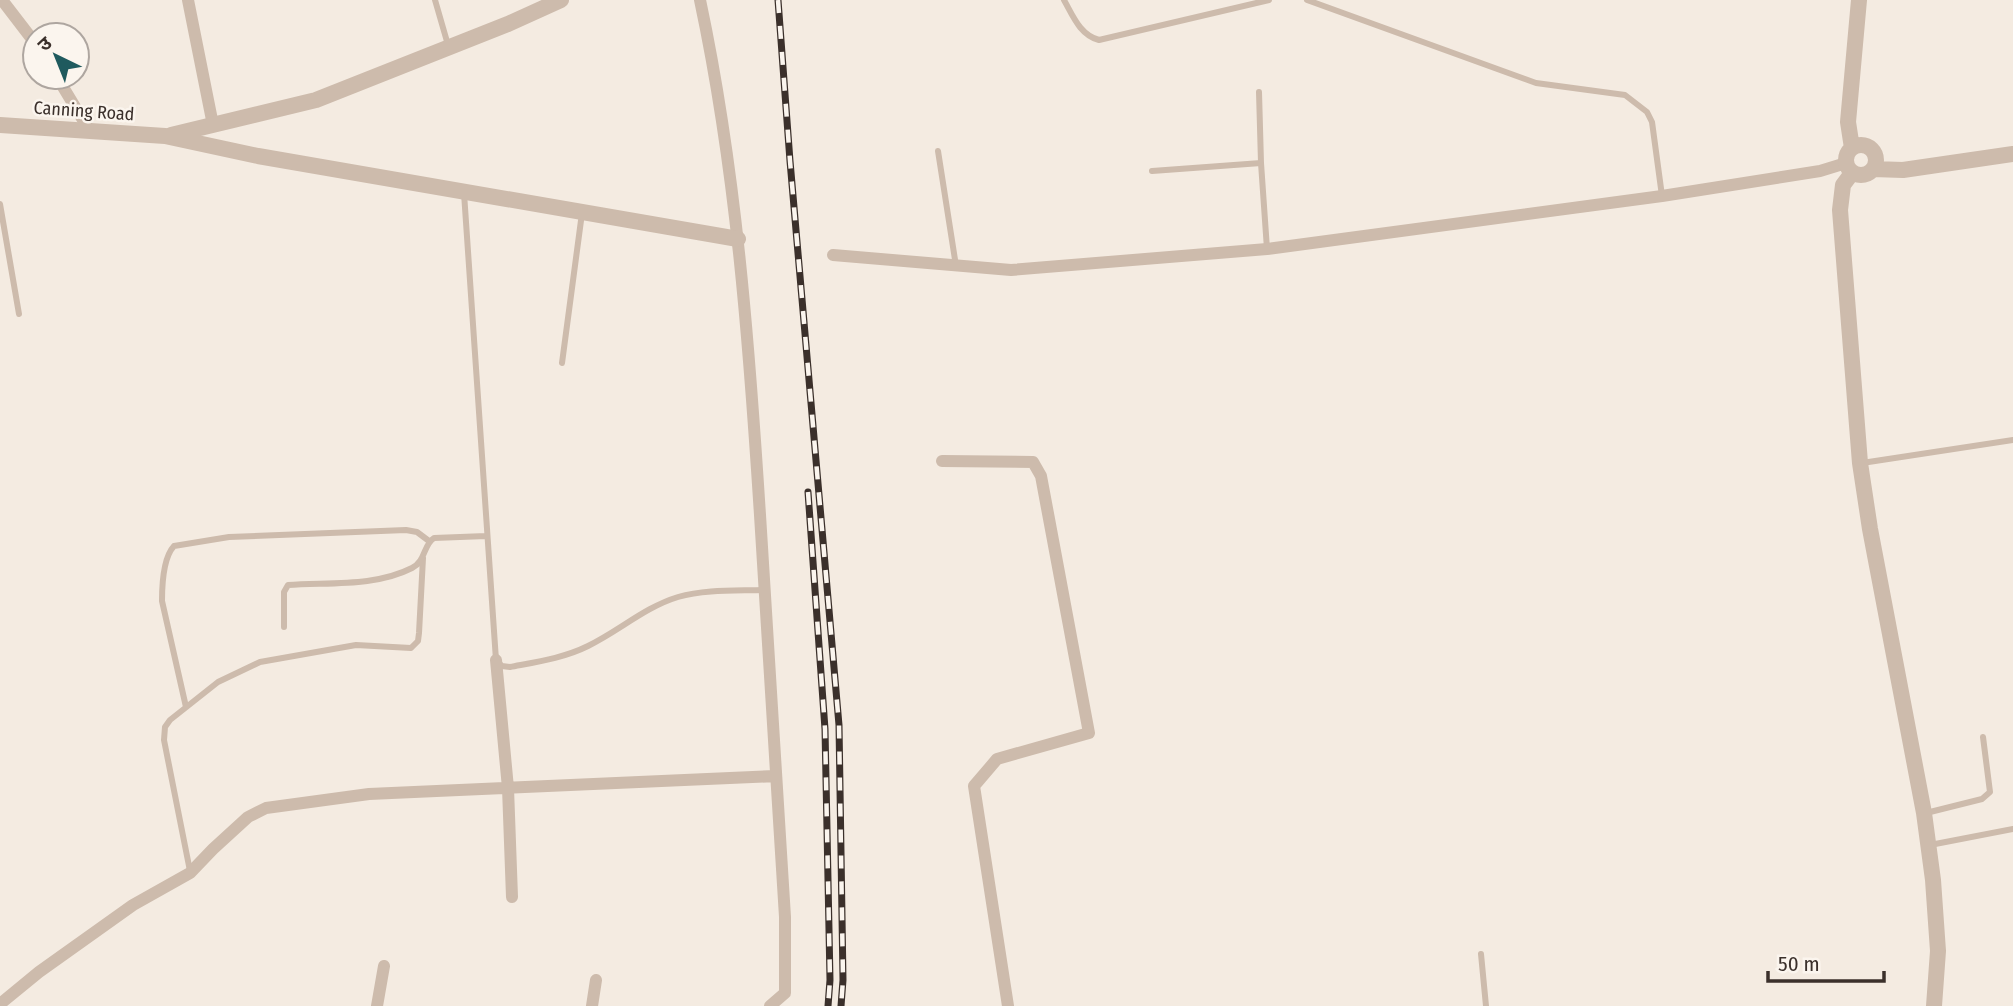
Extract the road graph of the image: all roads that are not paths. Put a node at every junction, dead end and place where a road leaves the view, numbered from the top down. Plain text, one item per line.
1 (2, 0) edge
2 (188, 0) edge
3 (435, 0) edge
4 (561, 0) edge
5 (700, 0) edge
6 (1064, 0) edge
7 (1269, 0) edge
8 (1307, 0) edge
9 (1859, 0) edge
10 (21, 25) edge
11 (449, 47) junction
12 (65, 91) edge
13 (1259, 92) dead end
14 (0, 125) edge
15 (213, 125) junction
16 (89, 130) junction
17 (165, 136) junction
18 (1852, 148) junction
19 (938, 151) dead end
20 (1873, 152) junction
21 (2013, 154) edge
22 (1261, 163) junction
23 (1849, 168) junction
24 (1873, 169) junction
25 (1903, 170) junction
26 (1152, 171) dead end
27 (464, 191) junction
28 (1662, 196) junction
29 (0, 204) edge
30 (582, 212) junction
31 (737, 239) junction
32 (1267, 249) junction
33 (833, 256) dead end
34 (956, 266) junction
35 (19, 314) dead end
36 (562, 363) dead end
37 (2013, 440) edge
38 (942, 461) dead end
39 (1860, 463) junction
40 (486, 536) junction
41 (429, 541) junction
42 (424, 558) junction
43 (765, 590) junction
44 (284, 627) dead end
45 (496, 660) junction
46 (186, 707) junction
47 (1983, 737) dead end
48 (776, 776) junction
49 (508, 788) junction
50 (1924, 813) junction
51 (2013, 829) edge
52 (1928, 846) junction
53 (190, 873) junction
54 (512, 897) dead end
55 (1481, 954) dead end
56 (384, 966) dead end
57 (596, 980) dead end
58 (0, 1004) edge
59 (377, 1006) edge
60 (592, 1006) edge
61 (770, 1006) edge
62 (1008, 1006) edge
63 (1486, 1006) edge
64 (1934, 1006) edge

1 - 10 street
2 - 15 street
3 - 11 lane
4 - 11 street
5 - 31 street
6 - 7 lane
8 - 28 lane
9 - 18 street
11 - 15 street
12 - 16 street
13 - 22 lane
14 - 16 street, Canning Road
15 - 17 street
16 - 17 street, Canning Road
17 - 27 street
18 - 20 street
18 - 23 street
19 - 34 lane
20 - 24 street
20 - 25 street
21 - 25 street
22 - 26 lane
22 - 32 lane
23 - 24 street
23 - 28 street
23 - 39 street
24 - 25 street
27 - 30 street
27 - 40 lane
28 - 32 street
29 - 35 lane
30 - 31 street
30 - 36 lane
31 - 43 street
32 - 34 street
33 - 34 street
37 - 39 lane
38 - 62 street
39 - 50 street
40 - 41 lane
40 - 45 lane
41 - 42 lane
41 - 46 lane
42 - 44 lane
42 - 46 lane
43 - 45 lane
43 - 48 street
45 - 49 street
46 - 53 lane
47 - 50 lane
48 - 49 street
48 - 61 street
49 - 53 street
49 - 54 street
50 - 52 street
51 - 52 lane
52 - 64 street
53 - 58 street
55 - 63 lane
56 - 59 street
57 - 60 street

